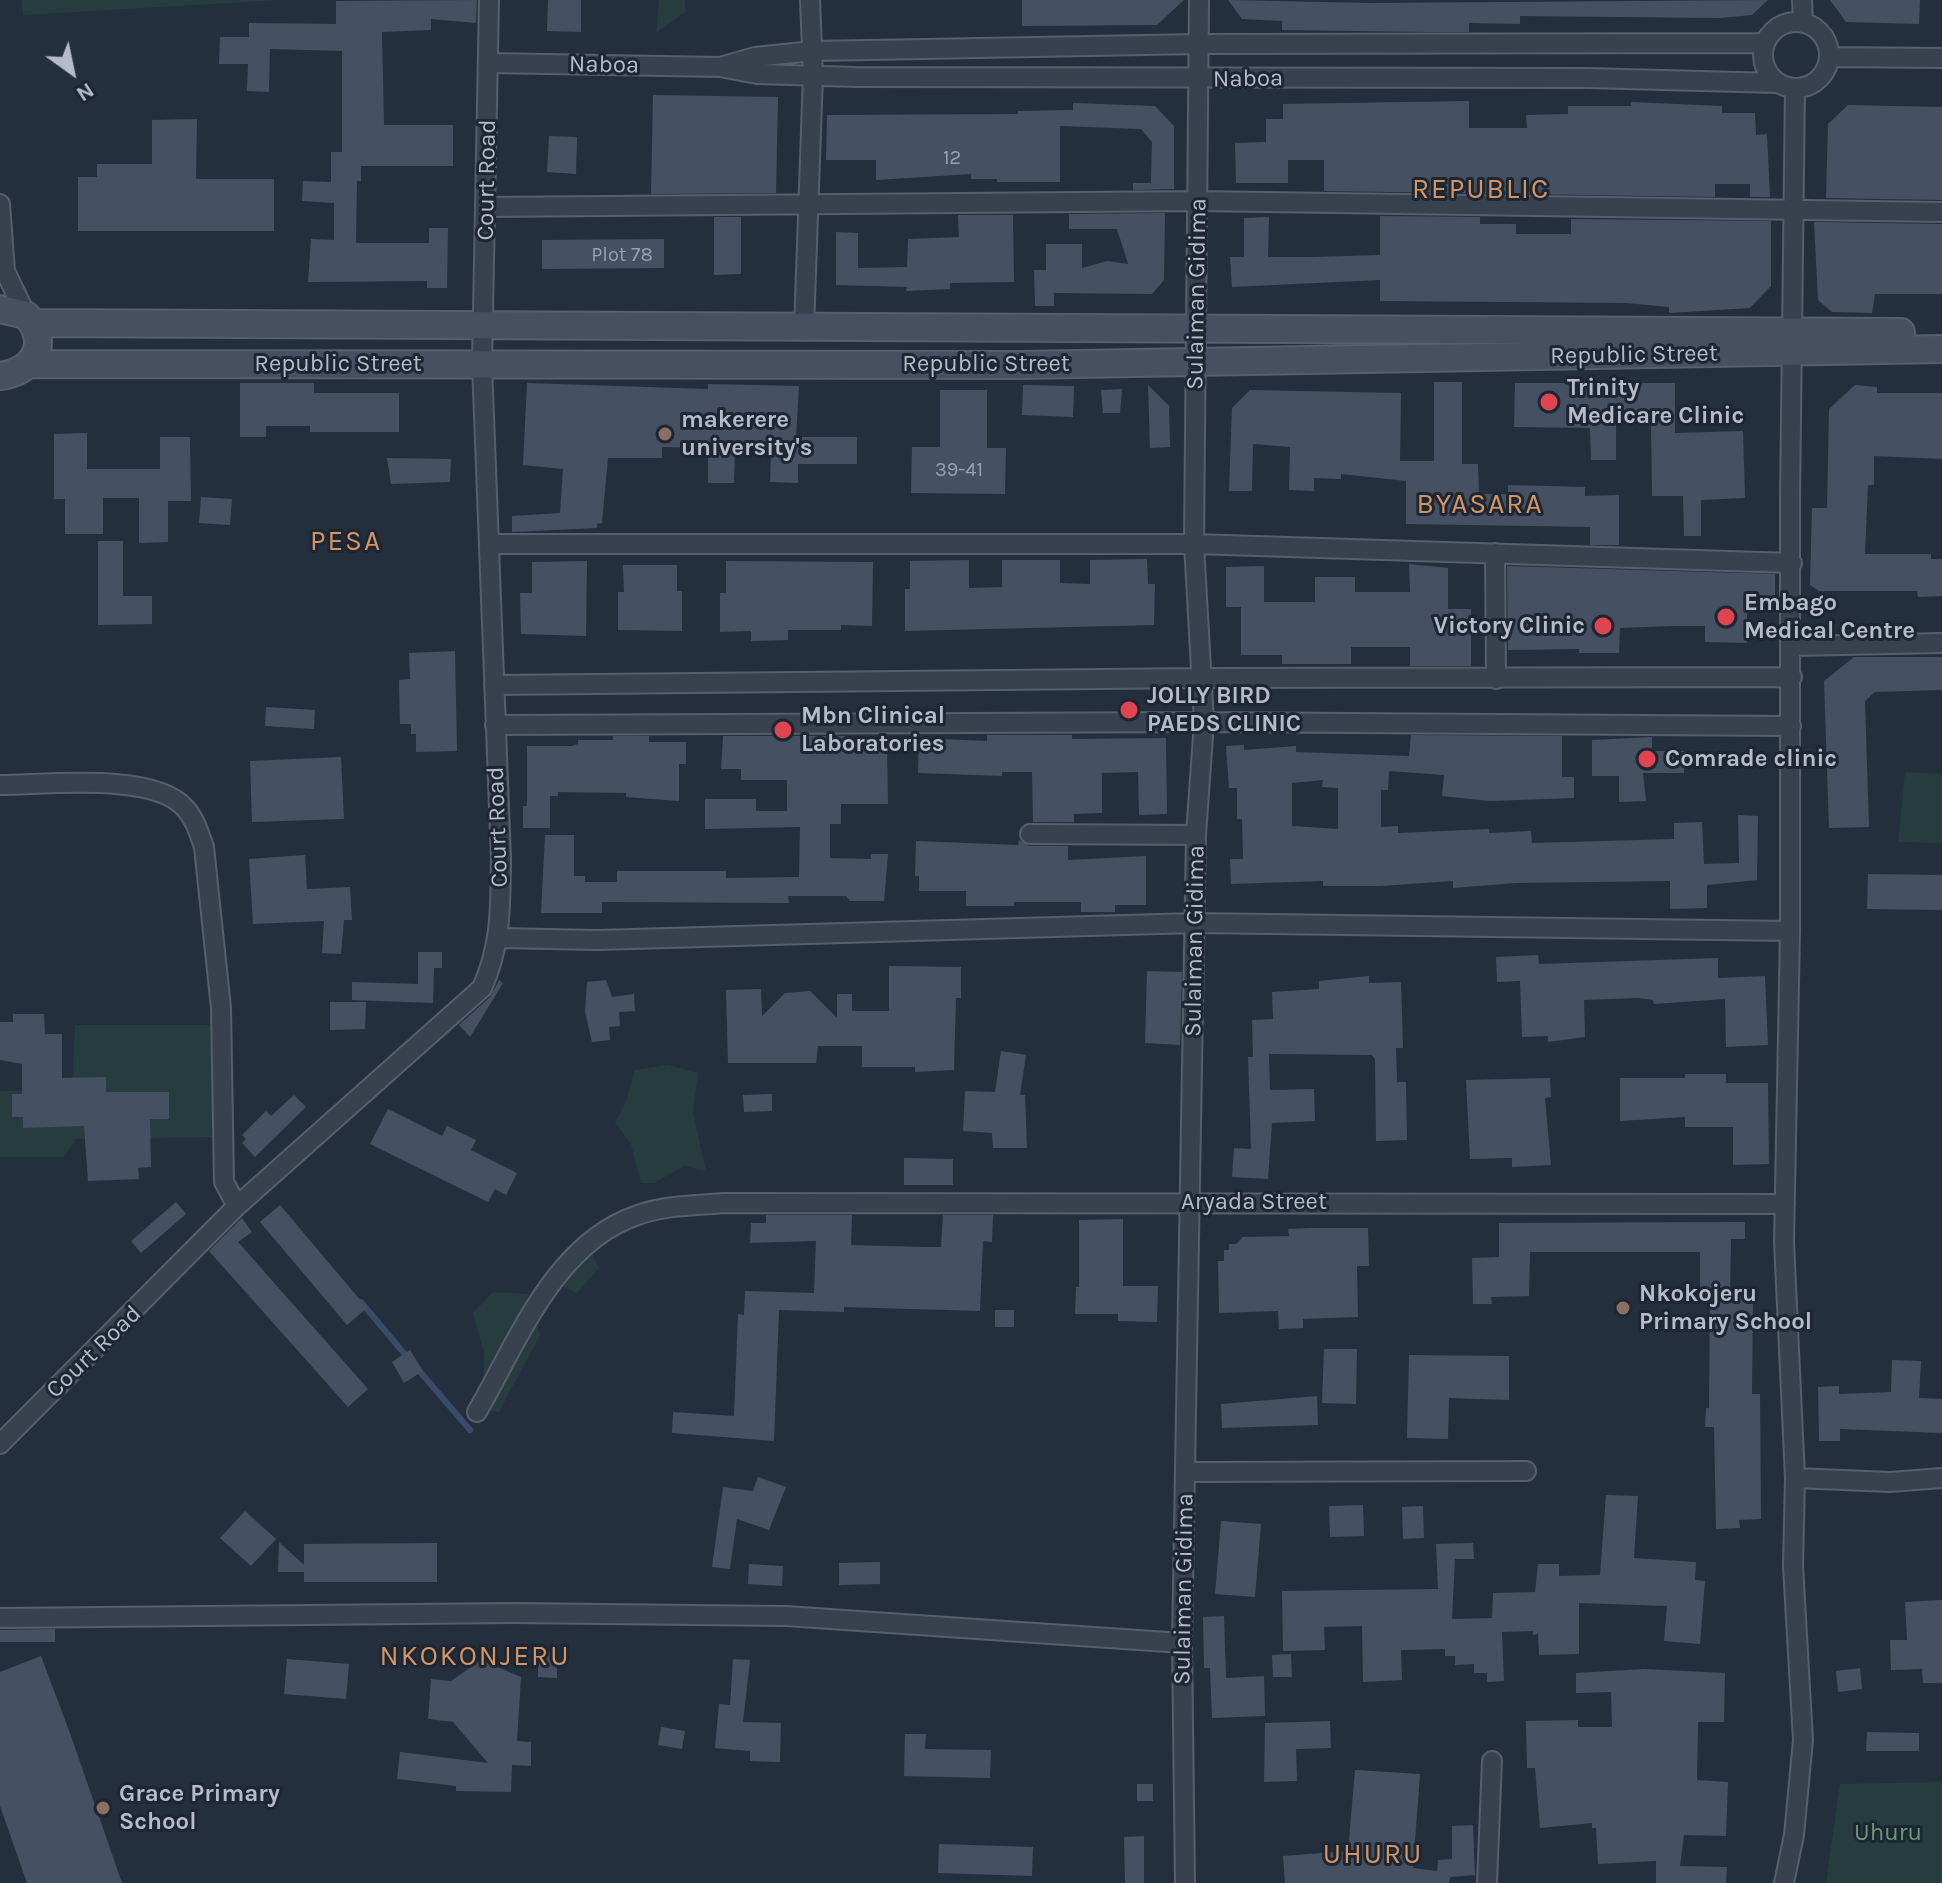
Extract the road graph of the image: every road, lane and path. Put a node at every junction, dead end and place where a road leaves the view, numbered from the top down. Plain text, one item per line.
1 (489, 0) edge
2 (810, 0) edge
3 (1199, 0) edge
4 (1802, 0) edge
5 (1803, 22) junction
6 (1764, 43) junction
7 (1200, 44) junction
8 (813, 51) junction
9 (1829, 57) junction
10 (1942, 58) edge
11 (489, 63) junction
12 (720, 67) junction
13 (813, 74) junction
14 (1200, 79) junction
15 (1786, 85) junction
16 (1198, 201) junction
17 (0, 204) edge
18 (806, 204) junction
19 (487, 207) junction
20 (1794, 212) junction
21 (1942, 212) edge
22 (3, 277) edge
23 (0, 309) edge
24 (29, 319) junction
25 (486, 323) junction
26 (804, 329) junction
27 (1197, 330) junction
28 (1942, 332) edge
29 (1794, 342) junction
30 (1942, 349) edge
31 (1197, 360) junction
32 (31, 364) junction
33 (482, 364) junction
34 (0, 376) edge
35 (491, 544) junction
36 (1194, 544) junction
37 (1495, 553) junction
38 (1792, 563) junction
39 (1942, 643) edge
40 (1792, 646) junction
41 (1792, 677) junction
42 (1202, 678) junction
43 (1496, 679) junction
44 (494, 685) junction
45 (1204, 722) junction
46 (495, 725) junction
47 (1791, 726) junction
48 (0, 785) edge
49 (1030, 834) dead end
50 (1196, 835) junction
51 (1195, 923) junction
52 (1790, 931) junction
53 (500, 938) junction
54 (1193, 1201) junction
55 (1785, 1204) junction
56 (237, 1206) junction
57 (477, 1412) dead end
58 (0, 1444) edge
59 (1526, 1471) dead end
60 (1186, 1472) junction
61 (1795, 1478) junction
62 (1942, 1478) edge
63 (0, 1618) edge
64 (1182, 1643) junction
65 (1492, 1761) dead end
66 (1185, 1883) edge
67 (1487, 1883) edge
68 (1784, 1883) edge

1 - 11 street, Court Road
2 - 8 street
3 - 7 street, Sulaiman Gidima
4 - 5 street
5 - 6 street
5 - 9 street
6 - 7 street, Naboa
6 - 15 street
7 - 8 street, Naboa
7 - 14 street, Sulaiman Gidima
8 - 12 street, Naboa
8 - 13 street
9 - 10 street
9 - 15 street
11 - 12 street, Naboa
11 - 19 street, Court Road
12 - 13 street, Naboa
13 - 14 street, Naboa
13 - 18 street
14 - 15 street, Naboa
14 - 16 street, Sulaiman Gidima
15 - 20 street
16 - 18 street
16 - 20 street
16 - 27 street, Sulaiman Gidima
17 - 22 street
18 - 19 street
18 - 26 street
19 - 25 street, Court Road
20 - 21 street
20 - 29 street
22 - 24 street
23 - 24 main road, Republic Street
24 - 25 main road, Republic Street
24 - 32 main road
25 - 26 main road, Republic Street
25 - 33 street, Court Road
26 - 27 main road, Republic Street
27 - 29 main road, Republic Street
27 - 31 street, Sulaiman Gidima
28 - 29 main road, Republic Street
29 - 30 main road, Republic Street
29 - 31 main road, Republic Street
29 - 38 street
31 - 33 main road, Republic Street
31 - 36 street, Sulaiman Gidima
32 - 33 main road, Republic Street
32 - 34 main road
33 - 35 street, Court Road
35 - 36 street
35 - 44 street, Court Road
36 - 37 street
36 - 42 street, Sulaiman Gidima
37 - 38 street
37 - 43 street
38 - 40 street
39 - 40 street
40 - 41 street
41 - 43 street
41 - 47 street
42 - 43 street
42 - 44 street
42 - 45 street, Sulaiman Gidima
44 - 46 street, Court Road
45 - 46 street
45 - 47 street
45 - 50 street, Sulaiman Gidima
46 - 53 street, Court Road
47 - 52 street
48 - 56 street
49 - 50 street
50 - 51 street, Sulaiman Gidima
51 - 52 street
51 - 53 street
51 - 54 street, Sulaiman Gidima
52 - 55 street
53 - 56 street, Court Road
54 - 55 street, Aryada Street
54 - 57 street, Aryada Street
54 - 60 street, Sulaiman Gidima
55 - 61 street
56 - 58 street, Court Road
59 - 60 street
60 - 64 street, Sulaiman Gidima
61 - 62 street
61 - 68 street
63 - 64 street
64 - 66 street, Sulaiman Gidima
65 - 67 street

